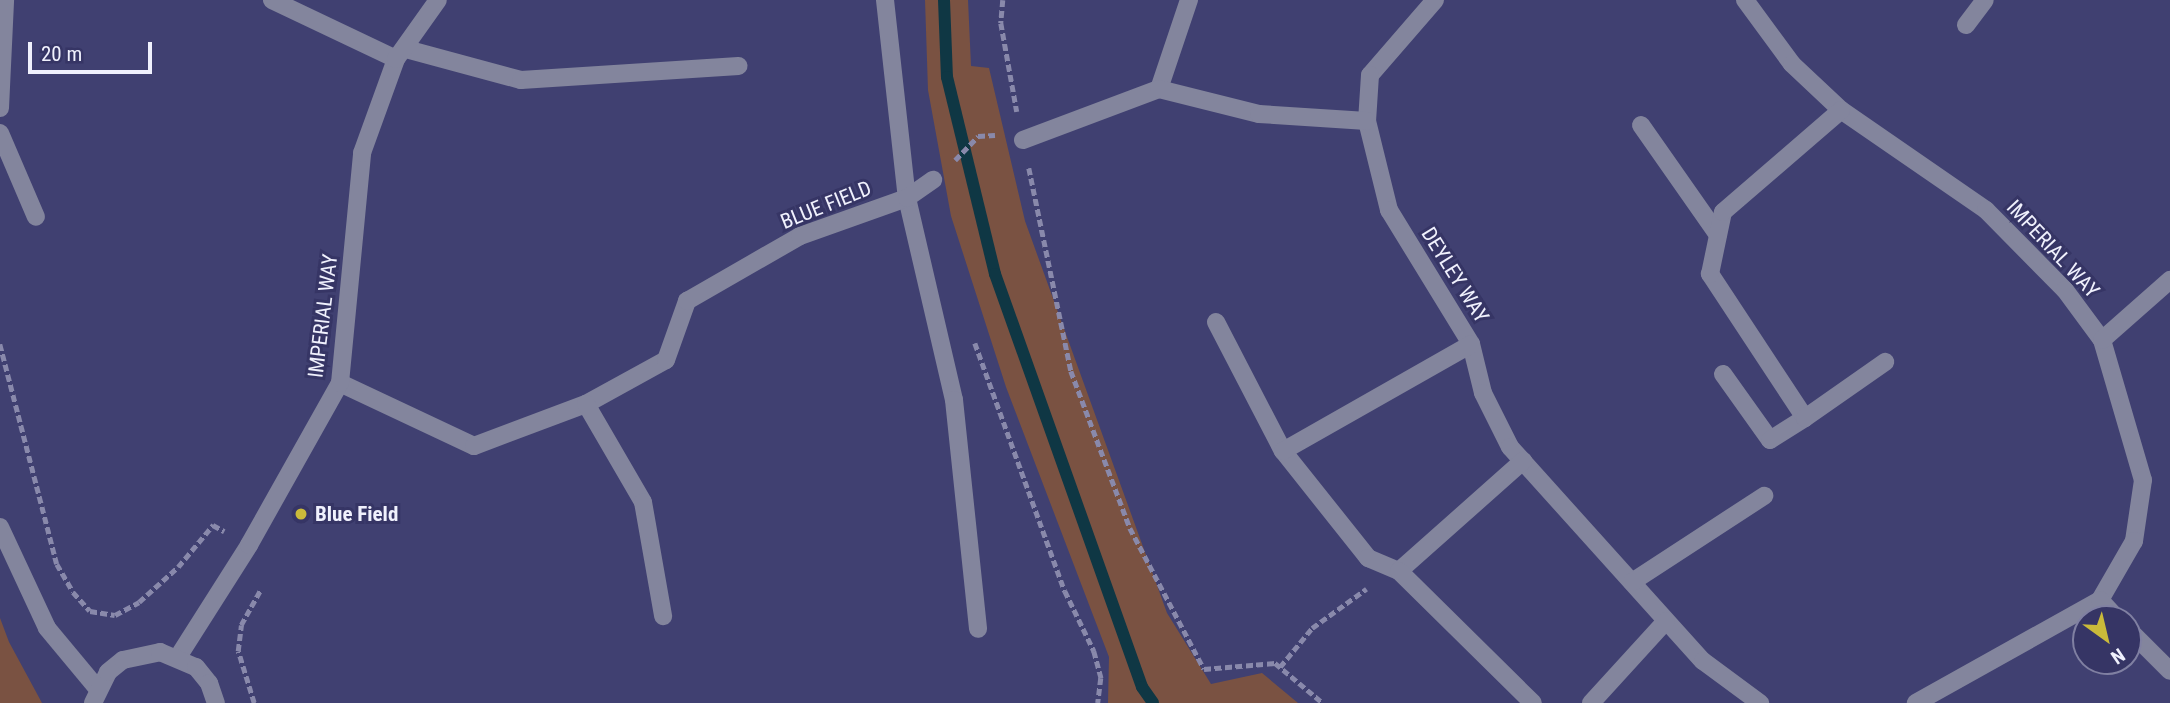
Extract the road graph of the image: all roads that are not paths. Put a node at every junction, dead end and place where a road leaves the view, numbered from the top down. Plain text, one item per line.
1 (5, 0) edge
2 (272, 0) edge
3 (438, 0) edge
4 (885, 0) edge
5 (1189, 0) edge
6 (1435, 0) edge
7 (1745, 0) edge
8 (1985, 0) edge
9 (1966, 25) dead end
10 (401, 54) junction
11 (739, 66) dead end
12 (1159, 89) junction
13 (0, 108) edge
14 (1841, 110) junction
15 (1367, 121) junction
16 (1641, 125) dead end
17 (0, 133) edge
18 (1023, 140) road end
19 (933, 180) dead end
20 (907, 198) junction
21 (36, 217) dead end
22 (1718, 235) junction
23 (2170, 280) edge
24 (1216, 322) dead end
25 (2102, 340) junction
26 (1471, 344) junction
27 (1885, 362) dead end
28 (1723, 374) dead end
29 (340, 383) junction
30 (586, 404) junction
31 (1805, 418) junction
32 (1283, 451) junction
33 (1523, 461) junction
34 (1764, 496) dead end
35 (0, 527) edge
36 (1394, 569) junction
37 (1632, 582) junction
38 (2100, 600) junction
39 (2105, 605) edge
40 (663, 616) dead end
41 (1666, 621) junction
42 (978, 629) dead end
43 (2142, 643) edge
44 (178, 657) junction
45 (2170, 671) edge
46 (95, 695) edge
47 (216, 703) edge
48 (1533, 703) edge
49 (1591, 703) edge
50 (1760, 703) edge
51 (1916, 703) edge

1 - 13 street
2 - 10 street
3 - 10 street, IMPERIAL WAY
4 - 20 street
5 - 12 street
6 - 15 street, DEYLEY WAY
7 - 14 street, IMPERIAL WAY
8 - 9 street
10 - 11 street
10 - 29 street, IMPERIAL WAY
12 - 15 street
12 - 18 street
14 - 22 street
14 - 25 street, IMPERIAL WAY
15 - 26 street, DEYLEY WAY
16 - 22 street
17 - 21 street
19 - 20 street, BLUE FIELD
20 - 30 street, BLUE FIELD
20 - 42 street
22 - 31 street
23 - 25 street
24 - 32 street
25 - 38 street, IMPERIAL WAY
26 - 32 street
26 - 33 street, DEYLEY WAY
27 - 31 street
28 - 31 street
29 - 30 street, BLUE FIELD
29 - 44 street, IMPERIAL WAY
30 - 40 street
32 - 36 street
33 - 36 street
33 - 37 street, DEYLEY WAY
34 - 37 street
35 - 46 street
36 - 48 street
37 - 41 street, DEYLEY WAY
38 - 39 street
38 - 51 street
41 - 49 street
41 - 50 street, DEYLEY WAY
43 - 45 street
44 - 46 street
44 - 47 street

